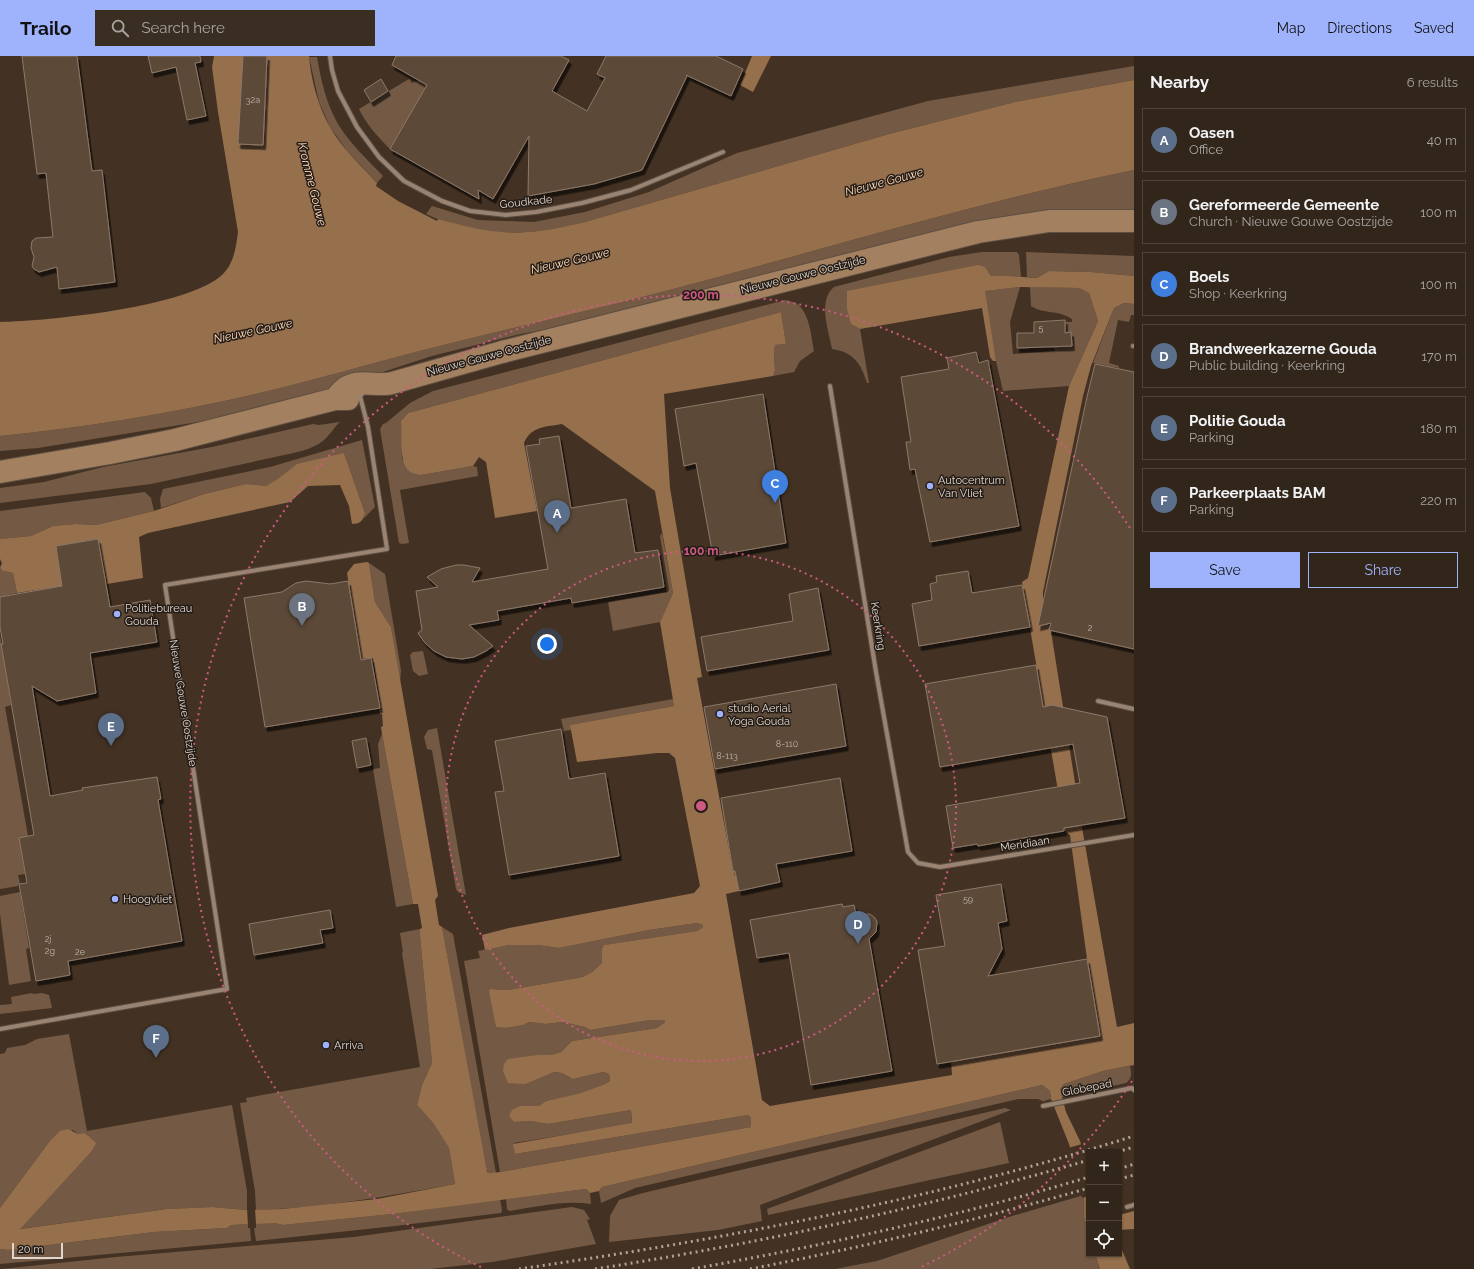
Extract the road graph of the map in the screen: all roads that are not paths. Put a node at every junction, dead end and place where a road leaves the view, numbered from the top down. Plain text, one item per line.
1 (330, 56) edge
2 (723, 152) dead end
3 (1134, 221) edge
4 (830, 386) dead end
5 (372, 389) junction
6 (0, 472) edge
7 (1098, 701) dead end
8 (1134, 710) edge
9 (1134, 835) edge
10 (918, 863) joint
11 (0, 1030) edge
12 (1134, 1090) edge
13 (1043, 1106) dead end
14 (1134, 1205) edge
15 (1127, 1208) dead end

1 - 2 street, Goudkade
3 - 5 main road, Nieuwe Gouwe Oostzijde
4 - 10 street, Keerkring
5 - 6 main road, Nieuwe Gouwe Oostzijde
5 - 11 street, Nieuwe Gouwe Oostzijde
7 - 8 street
9 - 10 street, Meridiaan
12 - 13 street, Globepad
14 - 15 street

